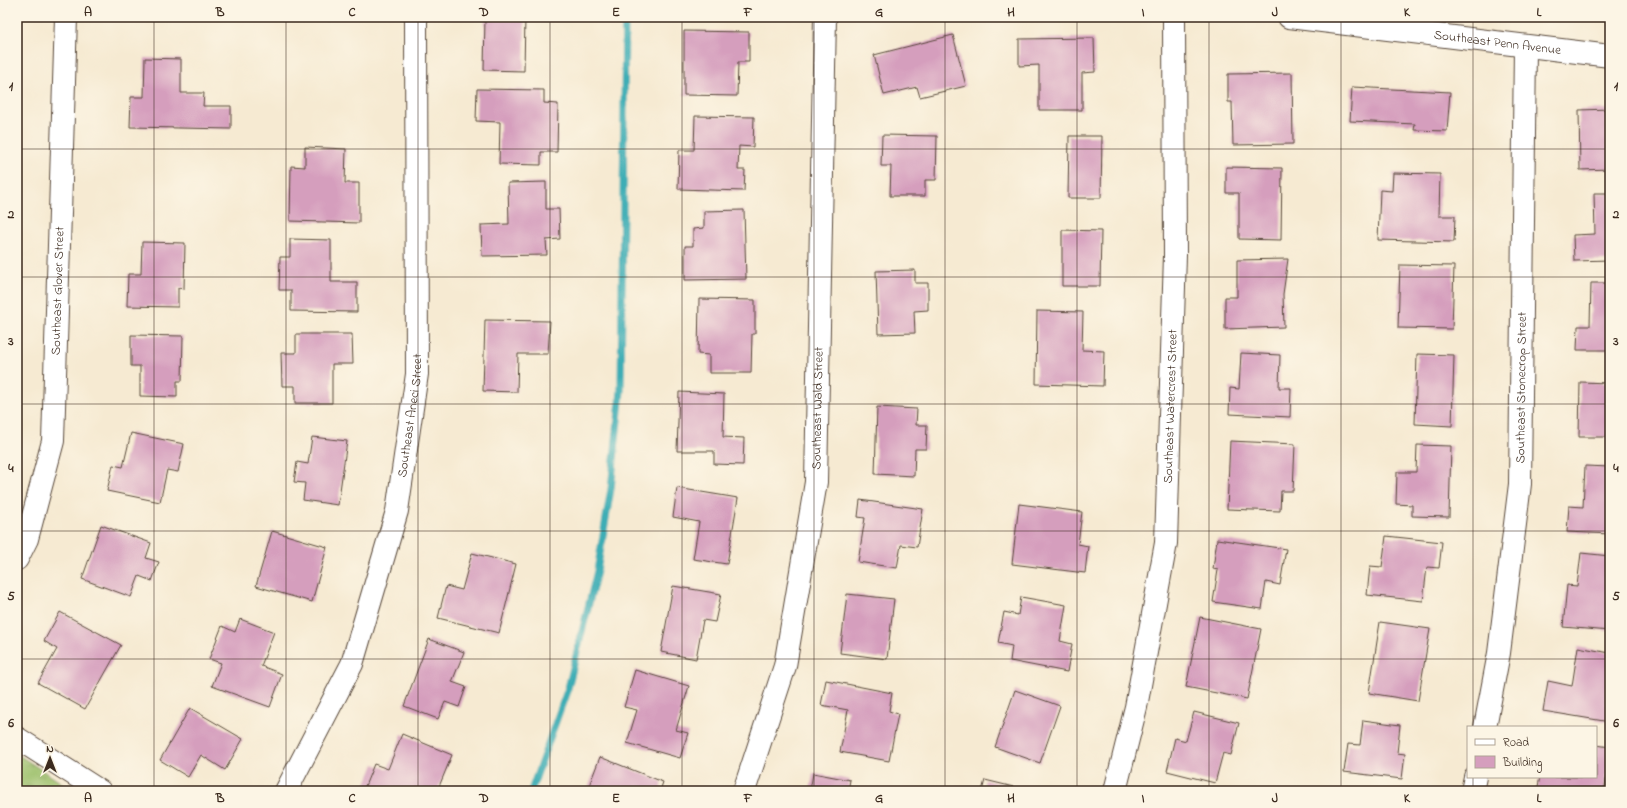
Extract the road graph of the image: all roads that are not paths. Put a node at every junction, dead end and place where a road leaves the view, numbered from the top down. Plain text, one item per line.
1 (66, 17) edge
2 (416, 17) edge
3 (825, 17) edge
4 (1174, 17) edge
5 (1289, 17) edge
6 (1525, 46) junction
7 (1610, 56) edge
8 (17, 559) edge
9 (1485, 726) edge
10 (17, 738) edge
11 (1475, 778) edge
12 (100, 791) edge
13 (286, 791) edge
14 (744, 791) edge
15 (1115, 791) edge
16 (1472, 791) edge

1 - 8 street, Southeast Glover Street
2 - 13 street, Southeast Aneci Street
3 - 14 street, Southeast Wald Street
4 - 15 street, Southeast Watercrest Street
5 - 6 street, Southeast Penn Avenue
6 - 7 street, Southeast Penn Avenue
6 - 9 street, Southeast Stonecrop Street
10 - 12 street
11 - 16 street

